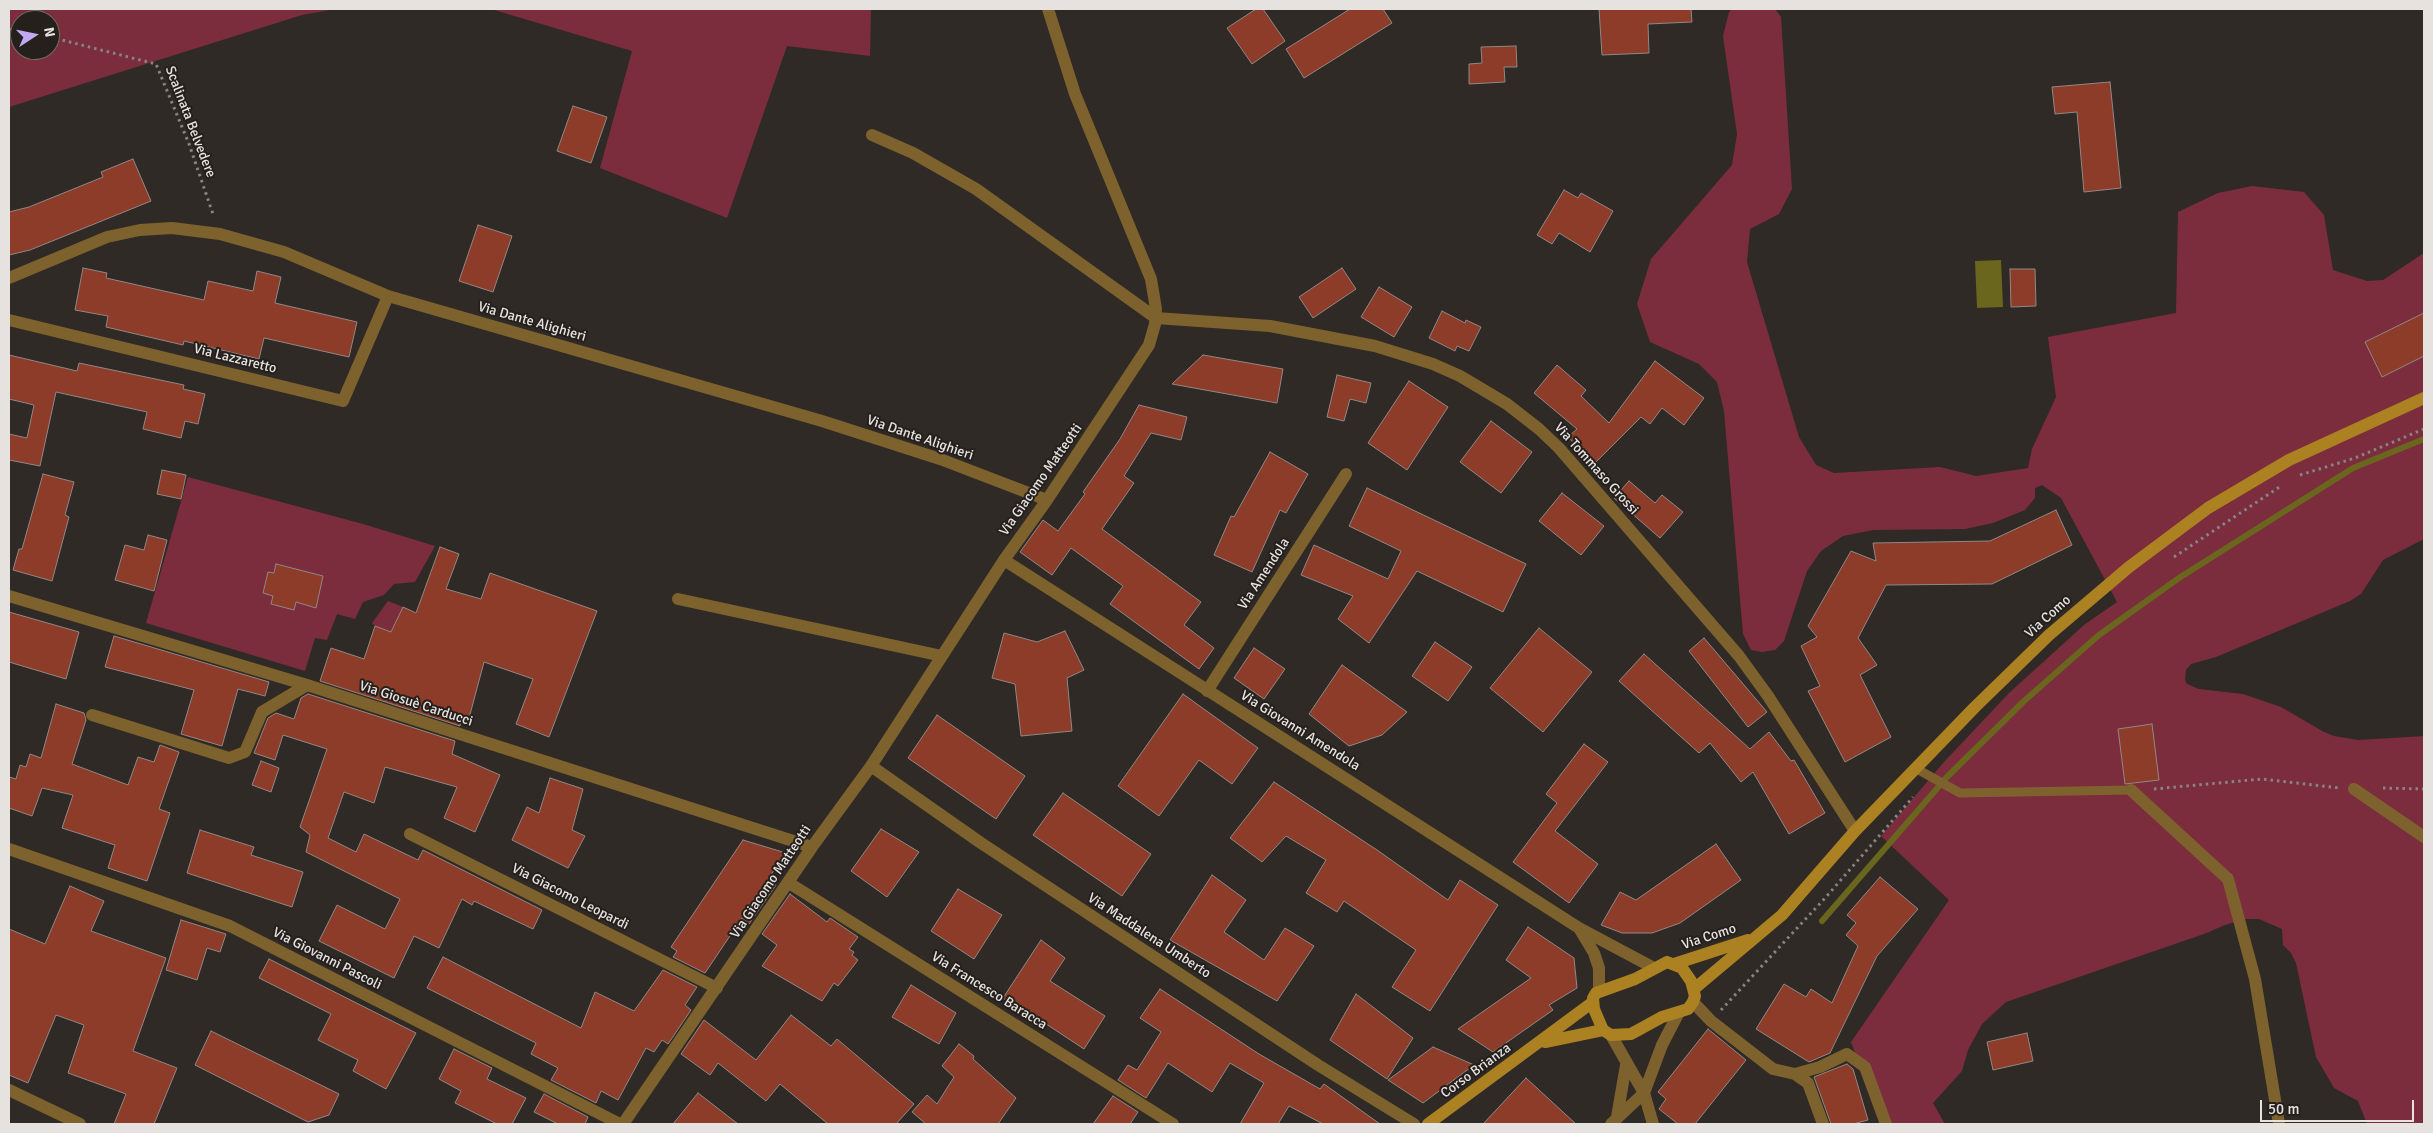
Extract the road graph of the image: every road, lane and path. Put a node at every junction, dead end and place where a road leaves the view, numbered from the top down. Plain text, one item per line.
1 (1048, 9) edge
2 (60, 40) edge
3 (872, 135) dead end
4 (220, 234) junction
5 (9, 278) edge
6 (388, 296) junction
7 (1156, 318) junction
8 (9, 320) edge
9 (2424, 398) edge
10 (2424, 429) edge
11 (1346, 474) dead end
12 (2296, 476) dead end
13 (2288, 482) dead end
14 (1047, 500) junction
15 (2173, 557) dead end
16 (1004, 560) junction
17 (9, 596) edge
18 (678, 599) dead end
19 (942, 656) junction
20 (307, 685) junction
21 (1207, 691) junction
22 (92, 715) dead end
23 (871, 766) junction
24 (1917, 769) junction
25 (1931, 777) junction
26 (2354, 789) junction
27 (2424, 789) edge
28 (2131, 790) junction
29 (1855, 831) junction
30 (410, 834) dead end
31 (2424, 837) edge
32 (812, 847) junction
33 (9, 849) edge
34 (789, 883) junction
35 (1579, 928) junction
36 (1752, 938) junction
37 (1674, 964) junction
38 (1654, 968) junction
39 (717, 988) junction
40 (1599, 991) junction
41 (1694, 996) junction
42 (1592, 1002) junction
43 (1678, 1014) junction
44 (1711, 1021) junction
45 (1607, 1033) junction
46 (1541, 1043) junction
47 (1626, 1065) junction
48 (1794, 1074) junction
49 (9, 1090) edge
50 (1644, 1094) junction
51 (1614, 1121) edge
52 (80, 1124) edge
53 (622, 1124) edge
54 (1174, 1124) edge
55 (1414, 1124) edge
56 (1428, 1124) edge
57 (1654, 1124) edge
58 (1823, 1124) edge
59 (1886, 1124) edge
60 (2279, 1124) edge

1 - 7 street, Via Giacomo Matteotti
2 - 4 path, Scalinata Belvedere
3 - 7 street
4 - 5 street, Via Dante Alighieri
4 - 6 street, Via Dante Alighieri
6 - 8 street, Via Lazzaretto
6 - 14 street, Via Dante Alighieri
7 - 14 street, Via Giacomo Matteotti
7 - 29 street, Via Tommaso Grossi
9 - 24 main road, Via Como
10 - 12 path
11 - 21 street, Via Amendola
13 - 15 path
14 - 16 street, Via Giacomo Matteotti
16 - 19 street, Via Giacomo Matteotti
16 - 21 street, Via Giovanni Amendola
17 - 20 street, Via Giosuè Carducci
18 - 19 street
19 - 23 street, Via Giacomo Matteotti
20 - 22 street
20 - 32 street, Via Giosuè Carducci
21 - 35 street, Via Giovanni Amendola
23 - 32 street, Via Giacomo Matteotti
23 - 55 street, Via Maddalena Umberto
24 - 25 lane
24 - 29 main road, Via Como
25 - 28 lane
25 - 44 path
26 - 27 path
26 - 28 path
26 - 31 street
28 - 60 street
29 - 36 main road, Via Como
30 - 39 street, Via Giacomo Leopardi
32 - 34 street, Via Giacomo Matteotti
33 - 53 street, Via Giovanni Pascoli
34 - 39 street, Via Giacomo Matteotti
34 - 54 street, Via Francesco Baracca
35 - 38 street, Via Giovanni Amendola
35 - 40 street, Via Giovanni Amendola
36 - 37 main road, Via Como
36 - 41 main road, Via Como
37 - 38 main road, Via Como
37 - 41 main road
38 - 40 main road, Via Como
39 - 53 street, Via Giacomo Matteotti
40 - 42 main road, Corso Brianza
41 - 43 main road, Via Como
41 - 44 street
42 - 45 main road
42 - 46 main road, Corso Brianza
43 - 45 main road, Corso Brianza
43 - 50 street
44 - 48 street
45 - 46 main road, Corso Brianza
45 - 47 street
46 - 56 main road, Corso Brianza
47 - 50 street
47 - 51 street
48 - 58 street
48 - 59 street
49 - 52 street
50 - 51 street
50 - 57 street

